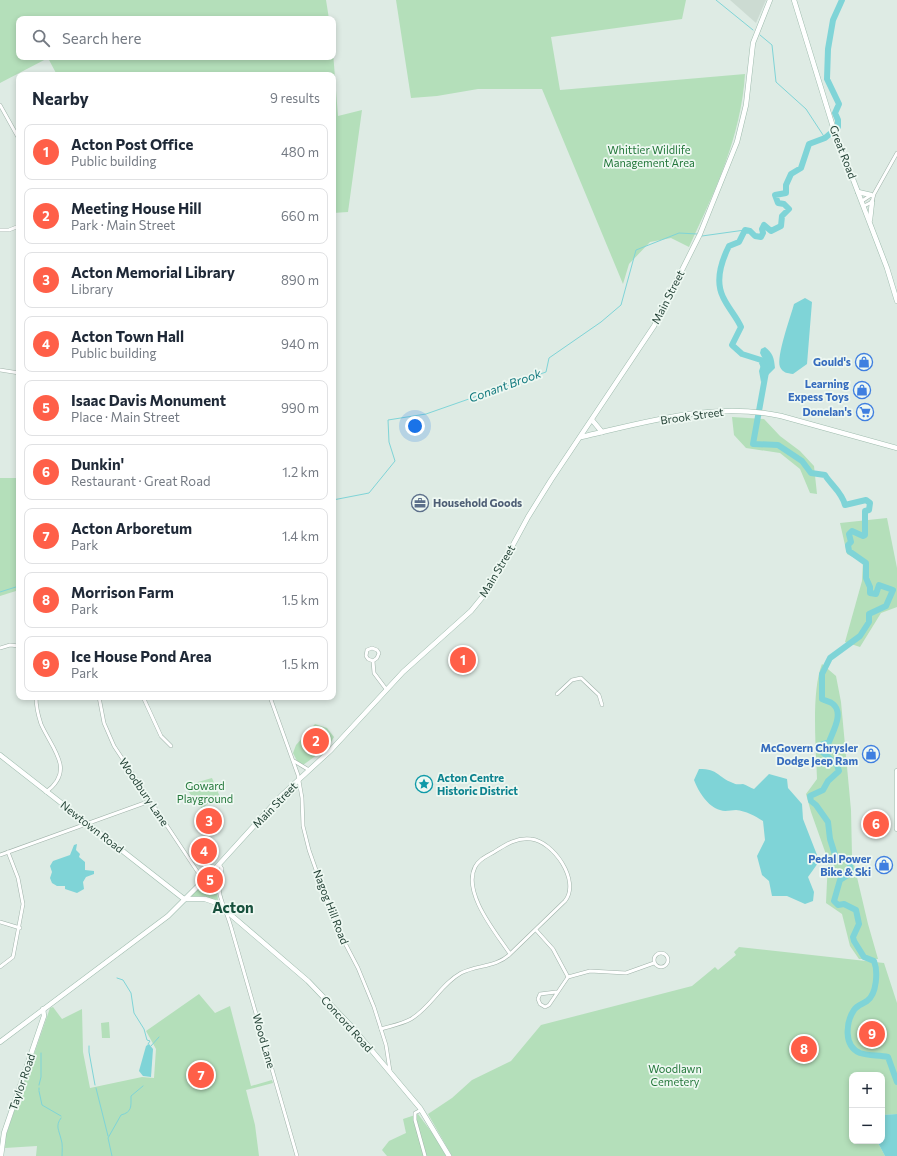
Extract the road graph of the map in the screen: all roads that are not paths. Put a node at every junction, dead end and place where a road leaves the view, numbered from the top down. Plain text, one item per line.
1 (770, 0) edge
2 (794, 0) edge
3 (0, 104) edge
4 (16, 133) edge
5 (897, 153) edge
6 (858, 192) junction
7 (872, 195) junction
8 (872, 202) junction
9 (863, 204) junction
10 (870, 222) junction
11 (16, 227) edge
12 (0, 230) edge
13 (897, 301) edge
14 (0, 370) edge
15 (16, 373) edge
16 (592, 420) junction
17 (602, 432) junction
18 (581, 437) junction
19 (897, 448) edge
20 (16, 646) edge
21 (0, 648) edge
22 (373, 661) junction
23 (386, 689) junction
24 (557, 694) dead end
25 (36, 700) edge
26 (100, 700) edge
27 (144, 700) edge
28 (271, 700) edge
29 (602, 705) dead end
30 (171, 746) dead end
31 (0, 756) edge
32 (294, 761) junction
33 (309, 770) junction
34 (897, 771) edge
35 (298, 781) junction
36 (46, 792) junction
37 (150, 801) junction
38 (87, 823) junction
39 (897, 829) edge
40 (8, 852) junction
41 (0, 855) edge
42 (219, 864) junction
43 (203, 880) junction
44 (184, 899) junction
45 (224, 908) junction
46 (240, 921) junction
47 (0, 922) edge
48 (232, 926) junction
49 (20, 928) junction
50 (536, 930) junction
51 (510, 954) junction
52 (654, 963) junction
53 (0, 967) edge
54 (568, 977) junction
55 (556, 992) junction
56 (43, 1009) junction
57 (381, 1029) junction
58 (0, 1042) edge
59 (390, 1071) junction
60 (421, 1110) junction
61 (1, 1156) edge
62 (297, 1156) edge
63 (425, 1156) edge
64 (449, 1156) edge

1 - 16 main road, Main Street
2 - 6 main road, Great Road
3 - 4 street
5 - 7 street
6 - 7 main road
6 - 9 main road, Great Road
7 - 8 street
7 - 9 street
8 - 9 street
8 - 10 main road
9 - 10 main road, Great Road
10 - 13 main road, Great Road
11 - 12 street
14 - 15 street
16 - 17 main road
16 - 18 main road, Main Street
17 - 18 main road, Brook Street
17 - 19 main road, Brook Street
18 - 23 main road, Main Street
20 - 21 street
22 - 22 street
22 - 23 street
23 - 33 main road, Main Street
24 - 29 street
25 - 36 street
26 - 37 street, Woodbury Lane
27 - 30 street
28 - 32 street, Nagog Hill Road
31 - 36 main road, Newtown Road
32 - 33 street
32 - 35 street, Nagog Hill Road
33 - 35 main road, Main Street
34 - 39 main road
35 - 42 main road, Main Street
35 - 57 street, Nagog Hill Road
36 - 38 main road, Newtown Road
37 - 38 street
37 - 43 street, Woodbury Lane
38 - 40 street
38 - 44 main road, Newtown Road
40 - 41 street
40 - 49 street
42 - 43 main road, Main Street
42 - 45 street, Concord Road
43 - 44 main road, Main Street
44 - 45 main road, Concord Road
44 - 56 main road, Main Street
45 - 46 main road, Concord Road
45 - 48 street, Wood Lane
46 - 48 street
46 - 59 main road, Concord Road
47 - 49 street
48 - 62 street, Wood Lane
49 - 53 street
50 - 51 street
50 - 51 street
50 - 54 street
51 - 57 street
52 - 52 street
52 - 54 street
54 - 55 street
55 - 55 street
56 - 58 main road, Main Street
56 - 61 main road, Taylor Road
57 - 59 street, Nagog Hill Road
59 - 60 main road, Concord Road
60 - 63 street
60 - 64 main road, Concord Road

